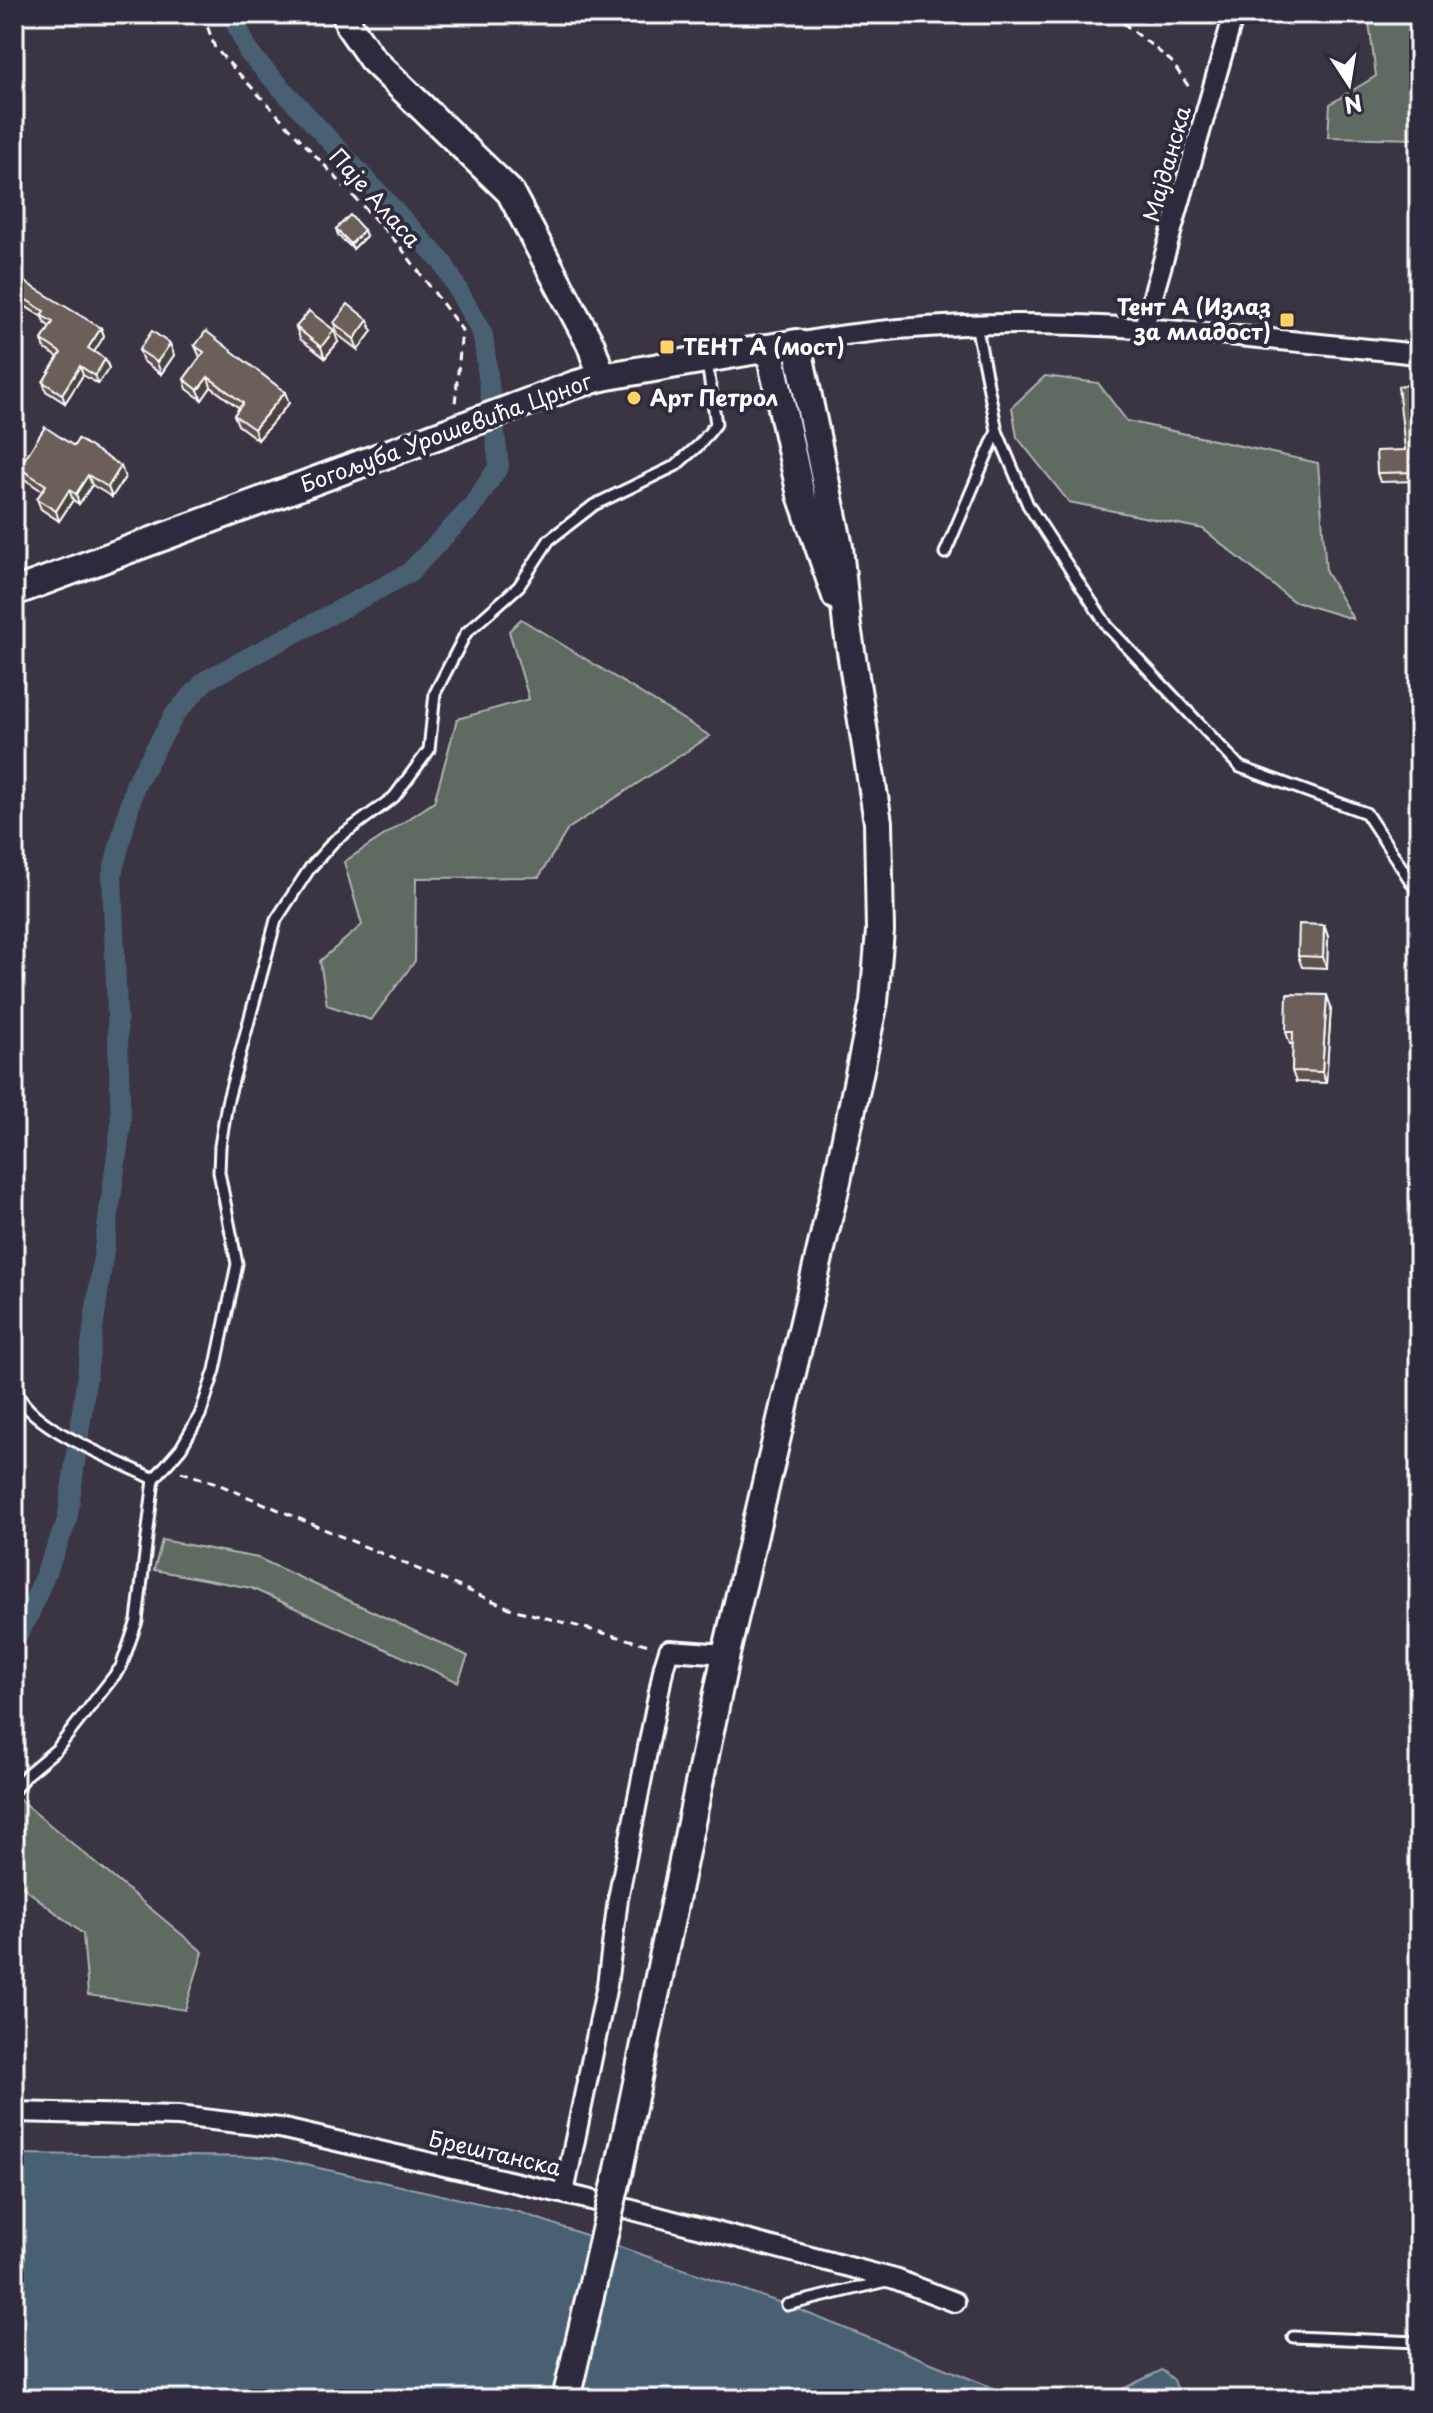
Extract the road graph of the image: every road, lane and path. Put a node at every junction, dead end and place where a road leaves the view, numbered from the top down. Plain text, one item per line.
1 (203, 14) edge
2 (346, 14) edge
3 (1112, 14) edge
4 (1234, 14) edge
5 (1207, 114) junction
6 (976, 324) junction
7 (1144, 327) junction
8 (797, 343) junction
9 (769, 348) junction
10 (1419, 354) edge
11 (706, 359) junction
12 (602, 377) junction
13 (466, 424) junction
14 (997, 431) junction
15 (945, 553) dead end
16 (14, 592) edge
17 (847, 626) junction
18 (1419, 894) edge
19 (14, 1314) edge
20 (165, 1468) junction
21 (154, 1479) junction
22 (669, 1650) junction
23 (726, 1654) junction
24 (14, 1790) edge
25 (14, 2112) edge
26 (564, 2193) junction
27 (895, 2279) junction
28 (955, 2302) dead end
29 (787, 2305) dead end
30 (1293, 2337) dead end
31 (1419, 2342) edge
32 (566, 2399) edge

1 - 13 path, Паје Аласа
2 - 12 main road
3 - 5 path
4 - 5 street, Мајданска
5 - 7 street, Мајданска
6 - 7 street, Богољуба Урошевића Црног
6 - 8 street, Богољуба Урошевића Црног
6 - 14 lane
7 - 10 street, Богољуба Урошевића Црног
8 - 9 main road, Богољуба Урошевића Црног
8 - 17 main road
9 - 11 main road, Богољуба Урошевића Црног
9 - 17 main road
11 - 12 main road, Богољуба Урошевића Црног
11 - 20 lane
12 - 13 main road, Богољуба Урошевића Црног
13 - 16 main road, Богољуба Урошевића Црног
14 - 15 lane
14 - 18 lane
17 - 23 main road
19 - 21 lane
20 - 21 lane
20 - 22 path
21 - 24 lane
22 - 23 street
22 - 26 street
23 - 32 main road, bridge
25 - 26 street, Брештанска
26 - 27 street, Брештанска
27 - 28 street, Брештанска
27 - 29 lane
30 - 31 lane

